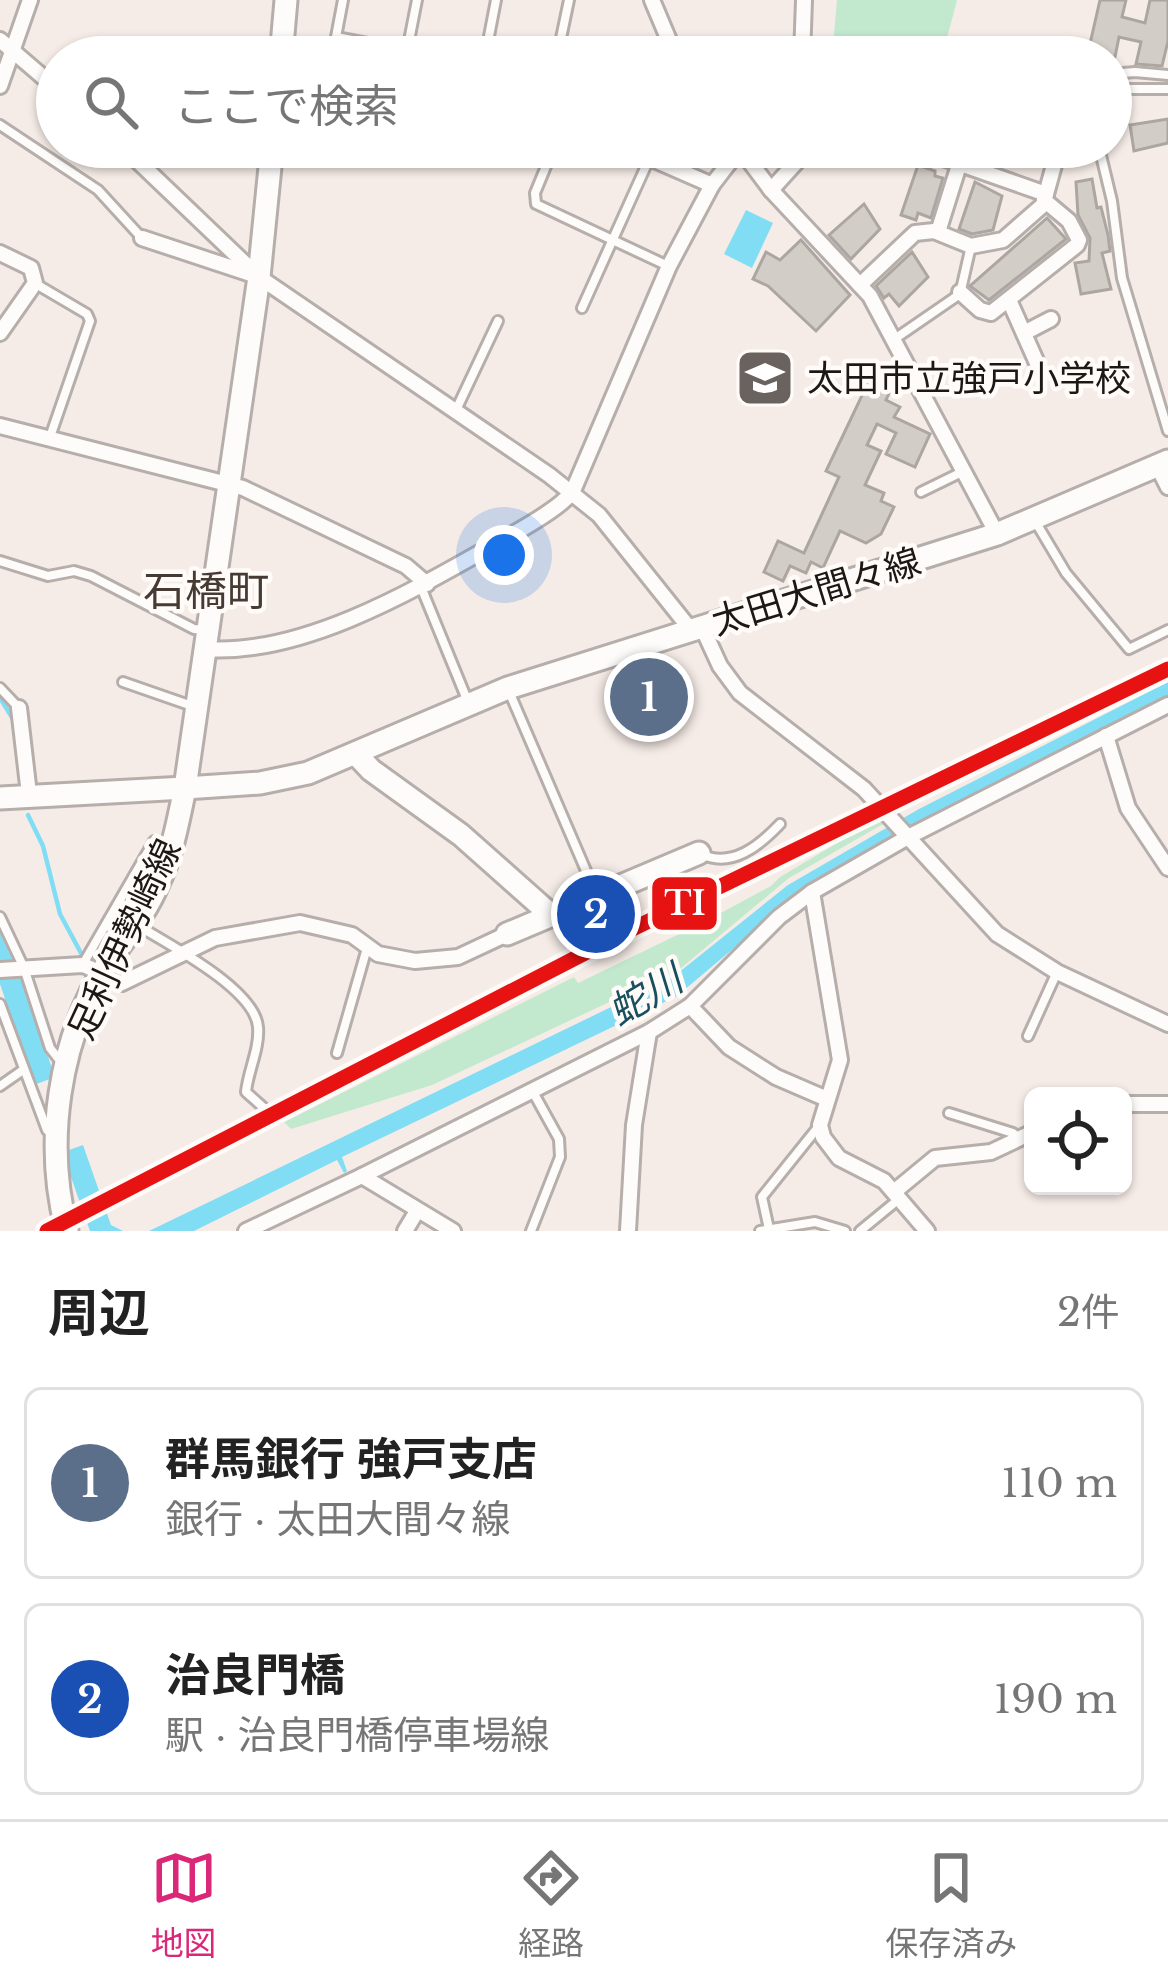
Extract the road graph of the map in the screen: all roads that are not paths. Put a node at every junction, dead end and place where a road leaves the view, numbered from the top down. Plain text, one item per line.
1 (30, 0) edge
2 (286, 0) edge
3 (343, 0) edge
4 (417, 0) edge
5 (496, 0) edge
6 (569, 0) edge
7 (652, 0) edge
8 (803, 0) edge
9 (282, 36) edge
10 (336, 36) edge
11 (410, 36) edge
12 (489, 36) edge
13 (561, 36) edge
14 (667, 36) edge
15 (802, 36) edge
16 (0, 40) edge
17 (13, 51) junction
18 (36, 71) edge
19 (1132, 72) edge
20 (1168, 75) edge
21 (0, 86) edge
22 (1132, 89) edge
23 (1168, 89) edge
24 (0, 125) edge
25 (36, 149) edge
26 (65, 168) edge
27 (145, 168) edge
28 (270, 168) edge
29 (545, 168) edge
30 (645, 168) edge
31 (673, 168) edge
32 (725, 168) edge
33 (754, 168) edge
34 (791, 168) edge
35 (958, 168) edge
36 (967, 168) edge
37 (1053, 168) edge
38 (1104, 168) edge
39 (712, 185) junction
40 (771, 190) junction
41 (1045, 197) junction
42 (938, 232) junction
43 (142, 238) joint
44 (612, 241) junction
45 (971, 246) junction
46 (0, 253) edge
47 (669, 266) junction
48 (259, 277) junction
49 (35, 283) junction
50 (860, 285) junction
51 (960, 292) junction
52 (1009, 301) junction
53 (582, 308) dead end
54 (1051, 319) dead end
55 (498, 321) dead end
56 (0, 333) edge
57 (1024, 333) junction
58 (896, 338) junction
59 (1037, 363) dead end
60 (455, 411) junction
61 (0, 426) edge
62 (1168, 431) edge
63 (49, 438) junction
64 (1162, 463) edge
65 (966, 470) junction
66 (227, 485) junction
67 (1168, 487) edge
68 (921, 492) dead end
69 (572, 493) junction
70 (1034, 519) junction
71 (997, 534) junction
72 (0, 561) edge
73 (424, 585) junction
74 (696, 629) junction
75 (1168, 630) edge
76 (206, 640) junction
77 (123, 682) dead end
78 (0, 688) edge
79 (508, 688) junction
80 (468, 703) junction
81 (1168, 705) edge
82 (196, 707) junction
83 (19, 708) joint
84 (1106, 736) junction
85 (357, 755) junction
86 (185, 788) junction
87 (29, 794) junction
88 (0, 798) edge
89 (780, 824) dead end
90 (906, 836) junction
91 (154, 841) dead end
92 (700, 853) joint
93 (1168, 868) edge
94 (812, 892) junction
95 (596, 894) junction
96 (550, 914) junction
97 (0, 917) edge
98 (136, 924) junction
99 (507, 934) joint
100 (367, 948) junction
101 (183, 953) junction
102 (22, 968) junction
103 (92, 969) junction
104 (0, 970) edge
105 (1057, 972) junction
106 (0, 1004) edge
107 (690, 1006) junction
108 (1168, 1024) edge
109 (649, 1032) junction
110 (1028, 1036) dead end
111 (337, 1053) dead end
112 (68, 1064) junction
113 (23, 1069) junction
114 (0, 1086) edge
115 (532, 1092) junction
116 (827, 1099) junction
117 (1132, 1104) edge
118 (1168, 1104) edge
119 (265, 1109) dead end
120 (949, 1113) dead end
121 (820, 1125) junction
122 (1024, 1135) edge
123 (54, 1137) junction
124 (1024, 1137) edge
125 (362, 1176) junction
126 (898, 1195) junction
127 (417, 1210) junction
128 (783, 1228) edge
129 (764, 1230) edge
130 (67, 1231) edge
131 (246, 1231) edge
132 (405, 1231) edge
133 (453, 1231) edge
134 (531, 1231) edge
135 (628, 1231) edge
136 (845, 1231) edge
137 (860, 1231) edge
138 (928, 1231) edge

1 - 17 street
2 - 9 main road
3 - 10 lane
4 - 11 lane
5 - 12 lane
6 - 13 lane
7 - 14 street
8 - 15 street
16 - 17 street
17 - 18 street
17 - 21 street
19 - 20 lane
22 - 23 lane
24 - 25 lane
26 - 43 lane
27 - 48 street
28 - 48 main road, 足利伊勢崎線
29 - 44 lane
30 - 44 lane
31 - 39 street
32 - 39 street
33 - 40 street
34 - 40 street
35 - 42 street
36 - 41 street
37 - 41 street
38 - 62 lane
39 - 47 street
40 - 50 street
41 - 45 street
41 - 52 street
42 - 45 street
42 - 50 street
43 - 48 street
44 - 47 lane
44 - 53 lane
45 - 51 lane
46 - 49 street
47 - 69 street
48 - 60 street
48 - 66 main road, 足利伊勢崎線
49 - 56 street
49 - 63 lane
50 - 58 street
51 - 52 street
51 - 58 lane
52 - 57 street
54 - 57 street
55 - 60 lane
57 - 59 street
58 - 65 street
60 - 69 street
61 - 63 street
63 - 66 street
64 - 67 street
64 - 70 main road, 太田大間々線
65 - 68 lane
65 - 71 street
66 - 73 street
66 - 76 main road, 足利伊勢崎線
69 - 73 street
69 - 74 street
70 - 71 main road, 太田大間々線
70 - 75 lane
71 - 74 main road, 太田大間々線
72 - 76 lane
73 - 76 street
73 - 80 lane
74 - 79 main road, 太田大間々線
74 - 90 street
76 - 82 main road, 足利伊勢崎線
77 - 82 lane
78 - 83 lane
79 - 80 main road, 太田大間々線
79 - 95 lane
80 - 85 main road, 太田大間々線
81 - 84 street
82 - 86 main road, 足利伊勢崎線
83 - 87 street
84 - 90 street
84 - 93 street
85 - 86 main road, 太田大間々線
85 - 96 main road
86 - 87 main road, 太田大間々線
86 - 98 main road, 足利伊勢崎線
87 - 88 main road, 太田大間々線
89 - 92 lane
90 - 94 street
90 - 105 street
91 - 103 lane
92 - 95 main road
94 - 107 street
94 - 116 street
95 - 96 main road
96 - 99 main road
97 - 102 lane
98 - 101 lane
98 - 103 main road, 足利伊勢崎線
99 - 100 street
100 - 101 street
100 - 111 lane
101 - 103 street
101 - 119 lane
102 - 103 street
102 - 104 street
102 - 112 lane
103 - 112 main road, 足利伊勢崎線
105 - 108 street
105 - 110 lane
106 - 113 lane
107 - 109 street
107 - 116 street
109 - 115 street
109 - 135 street
112 - 123 main road, 足利伊勢崎線
113 - 114 lane
113 - 123 lane
115 - 125 street
115 - 134 lane
116 - 121 street
117 - 118 street
120 - 122 lane
121 - 126 street
121 - 129 lane
123 - 130 main road, 足利伊勢崎線
124 - 126 street
125 - 127 street
125 - 131 street
126 - 137 lane
126 - 138 street
127 - 132 street
127 - 133 street
128 - 129 lane
128 - 136 lane

